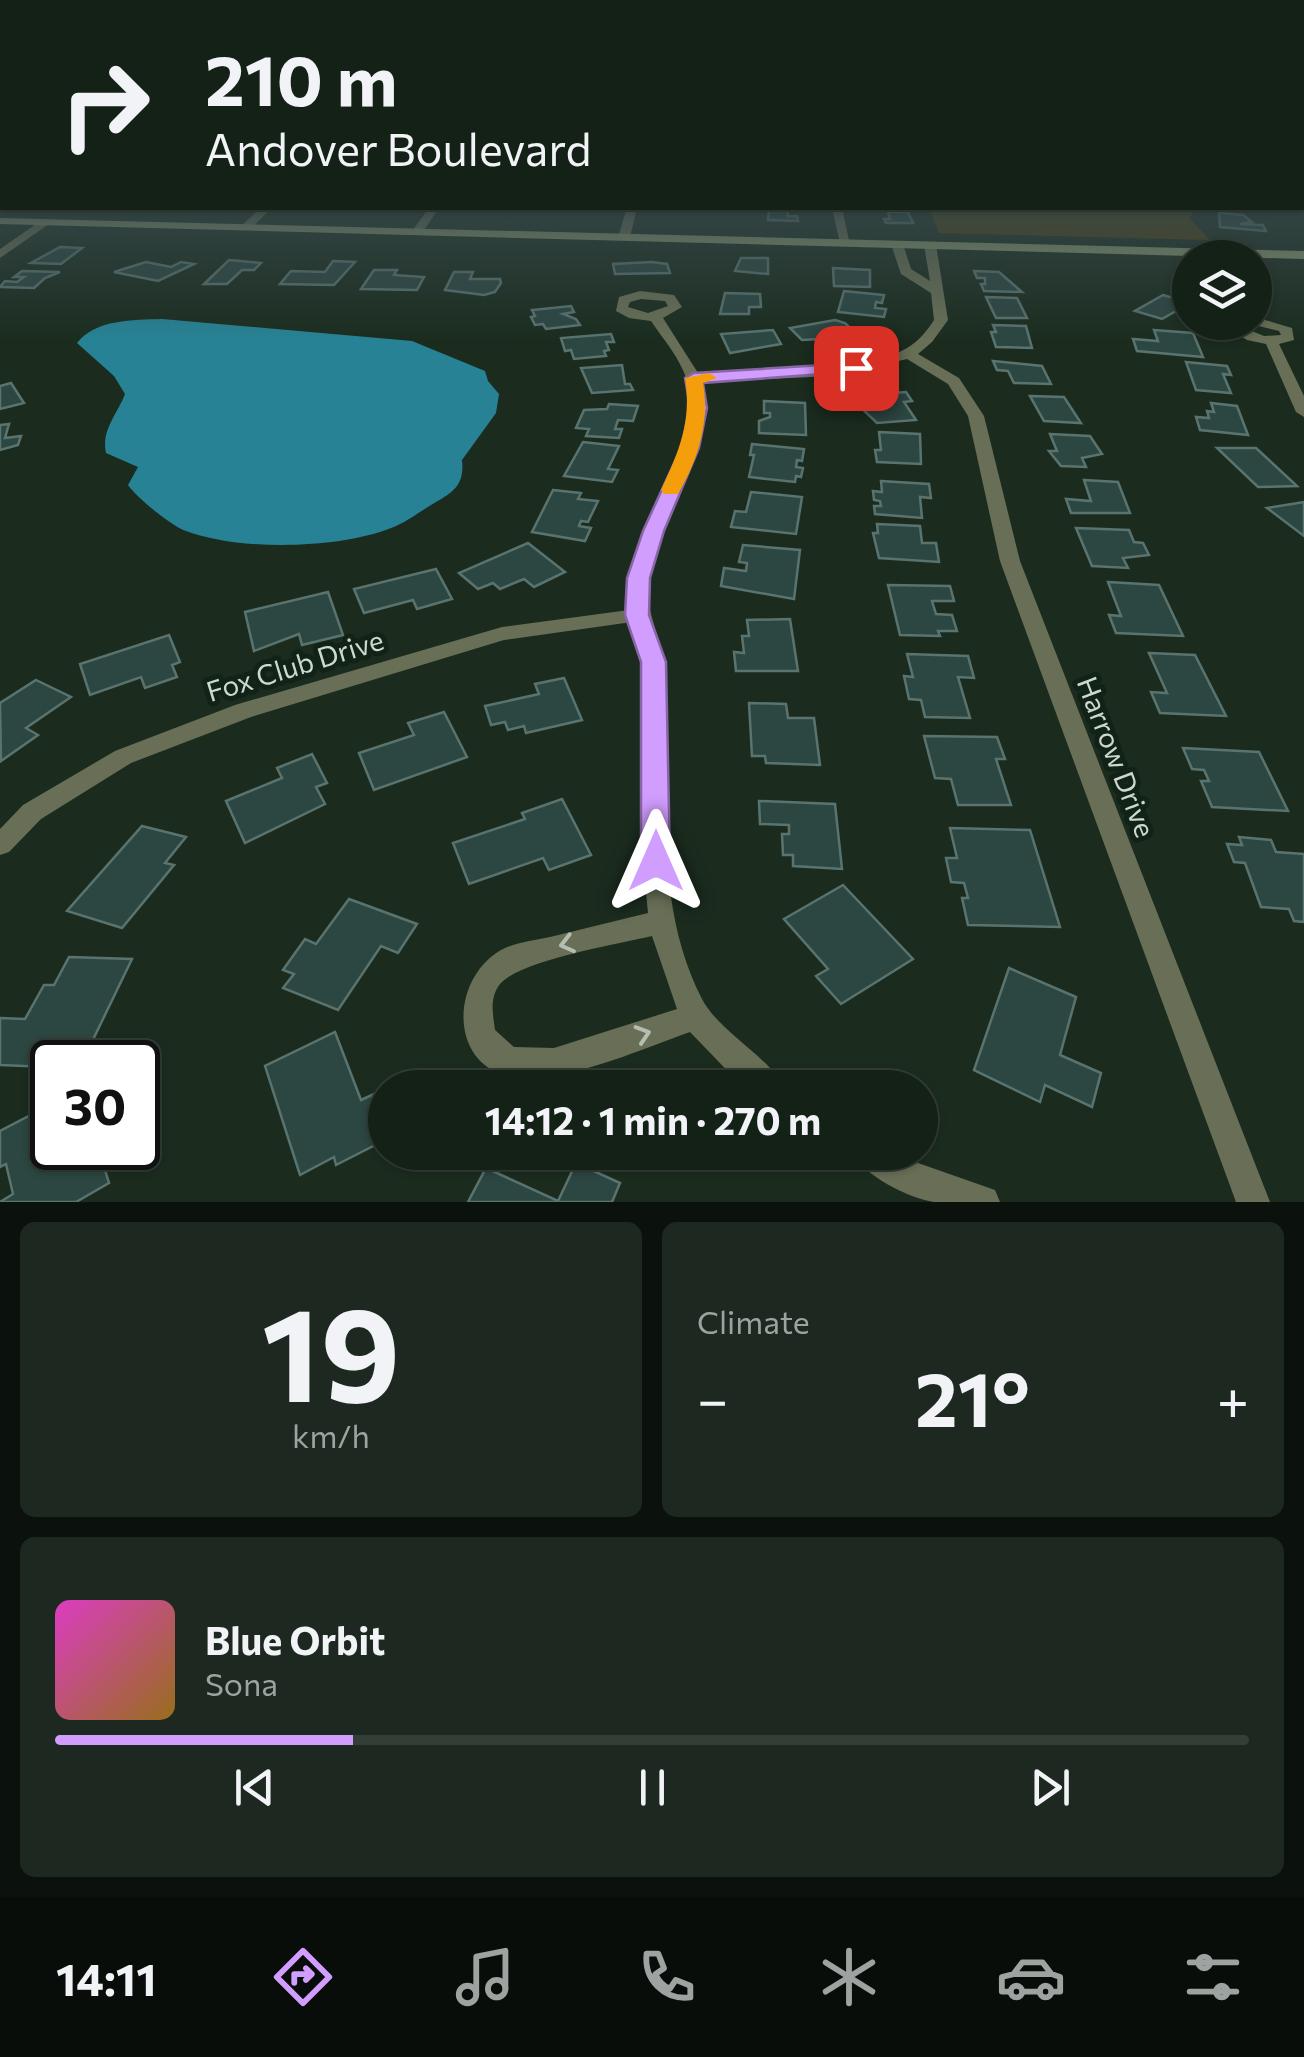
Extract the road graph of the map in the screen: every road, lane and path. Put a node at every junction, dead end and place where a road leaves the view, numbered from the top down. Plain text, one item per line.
1 (36, 229) edge
2 (318, 229) edge
3 (420, 229) edge
4 (626, 229) edge
5 (843, 229) edge
6 (418, 232) junction
7 (624, 238) junction
8 (846, 243) junction
9 (897, 244) junction
10 (930, 245) junction
11 (0, 254) edge
12 (1304, 256) edge
13 (935, 290) junction
14 (655, 316) dead end
15 (1272, 324) edge
16 (1267, 340) edge
17 (1271, 341) junction
18 (909, 354) junction
19 (694, 378) junction
20 (1304, 412) edge
21 (637, 615) junction
22 (0, 845) edge
23 (662, 922) junction
24 (698, 1016) junction
25 (748, 1070) edge
26 (899, 1170) edge
27 (983, 1202) edge
28 (1253, 1202) edge

1 - 11 street
2 - 6 street
3 - 6 street
4 - 7 street
5 - 8 street
6 - 7 street
7 - 8 street
8 - 9 street
9 - 10 street
9 - 13 street
10 - 12 street
10 - 13 street
13 - 18 street
14 - 19 street
15 - 17 street
16 - 17 street
17 - 20 street
18 - 19 street
18 - 28 street, Harrow Drive
19 - 21 street
21 - 22 street, Fox Club Drive
21 - 23 street
23 - 24 street
23 -> 24 street
24 - 25 street
26 - 27 street

